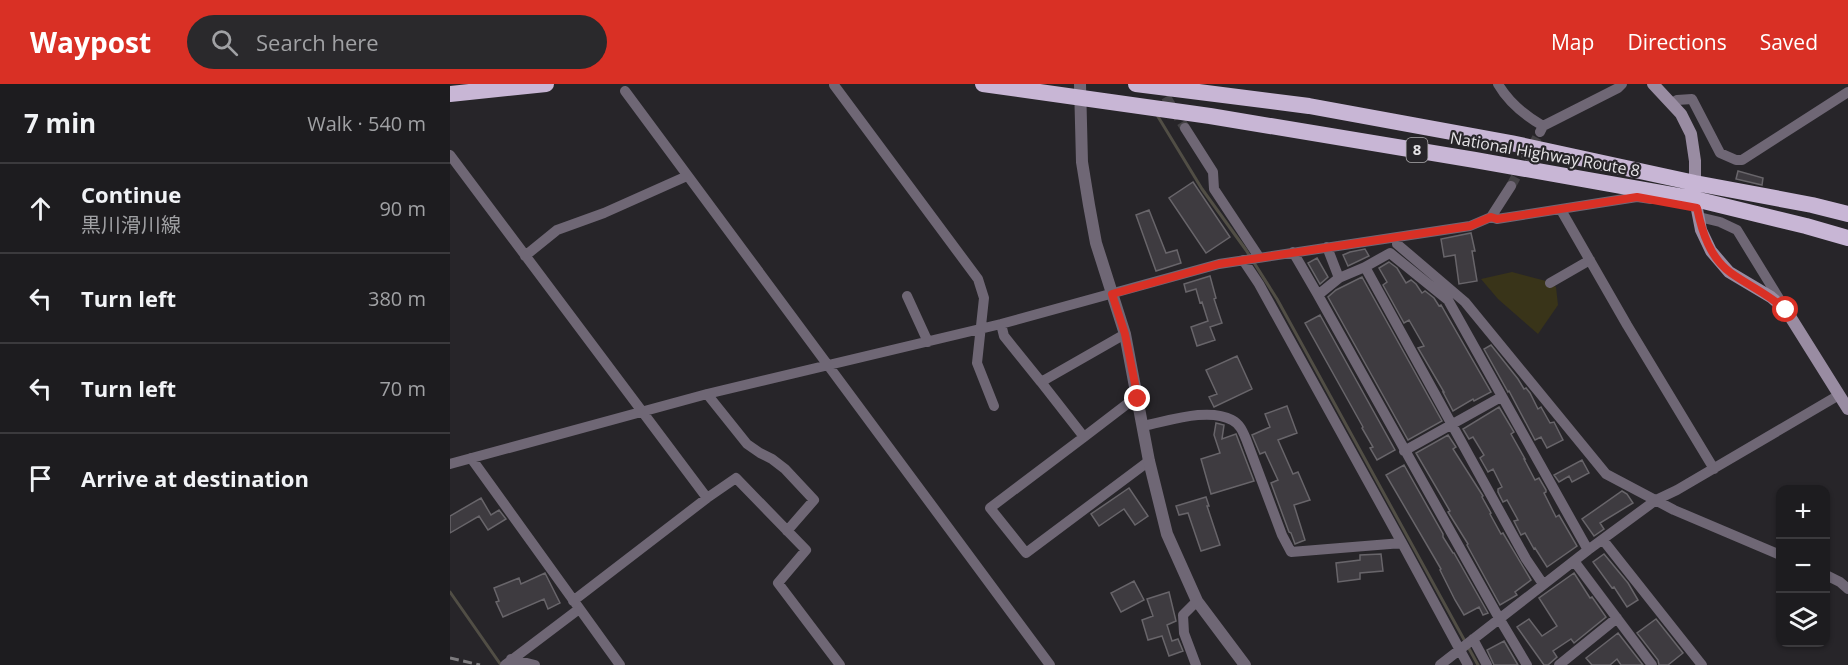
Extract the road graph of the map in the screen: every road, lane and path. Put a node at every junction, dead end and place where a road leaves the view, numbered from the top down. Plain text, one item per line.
1 (546, 84) edge
2 (983, 84) edge
3 (1136, 84) edge
4 (1497, 84) edge
5 (1622, 84) edge
6 (1653, 84) edge
7 (834, 85) edge
8 (1184, 87) edge
9 (625, 91) dead end
10 (1081, 91) edge
11 (1848, 92) edge
12 (450, 93) edge
13 (1672, 103) junction
14 (1185, 128) tunnel mouth
15 (450, 155) edge
16 (687, 176) junction
17 (1511, 186) tunnel mouth
18 (1696, 202) junction
19 (1561, 210) junction
20 (1848, 214) edge
21 (1491, 217) junction
22 (1848, 238) edge
23 (1397, 244) dead end
24 (1327, 247) junction
25 (1293, 252) junction
26 (525, 256) junction
27 (1259, 258) junction
28 (1243, 260) junction
29 (1590, 260) junction
30 (1365, 267) junction
31 (1339, 278) junction
32 (1550, 284) dead end
33 (1112, 294) junction
34 (1318, 295) junction
35 (907, 296) dead end
36 (1786, 310) junction
37 (1001, 324) junction
38 (982, 328) junction
39 (1125, 334) junction
40 (928, 342) junction
41 (828, 366) junction
42 (1041, 382) junction
43 (707, 394) junction
44 (1839, 395) junction
45 (1501, 397) junction
46 (1138, 399) junction
47 (994, 406) dead end
48 (1848, 409) edge
49 (642, 412) junction
50 (1452, 425) junction
51 (1143, 426) junction
52 (1084, 437) junction
53 (1404, 451) junction
54 (471, 458) junction
55 (1149, 461) junction
56 (450, 464) edge
57 (1714, 469) junction
58 (707, 498) junction
59 (1656, 500) junction
60 (787, 531) junction
61 (1603, 540) junction
62 (1402, 543) junction
63 (1588, 550) junction
64 (1776, 553) edge
65 (1574, 561) junction
66 (1830, 577) edge
67 (1543, 584) junction
68 (1848, 589) edge
69 (1197, 601) junction
70 (576, 605) junction
71 (1498, 618) junction
72 (1617, 618) junction
73 (1473, 639) junction
74 (1460, 650) junction
75 (508, 662) edge
76 (536, 665) edge
77 (620, 665) edge
78 (840, 665) edge
79 (1050, 665) edge
80 (1196, 665) edge
81 (1245, 665) edge
82 (1440, 665) edge
83 (1468, 665) edge
84 (1487, 665) edge
85 (1527, 665) edge
86 (1559, 665) edge
87 (1652, 665) edge
88 (1702, 665) edge

1 - 12 highway
2 - 10 highway, National Highway Route 8 / 8
3 - 8 highway, National Highway Route 8 / 8
4 - 5 street
6 - 13 main road
7 - 38 street
8 - 18 highway, National Highway Route 8 / 8
9 - 16 street
10 - 18 highway, National Highway Route 8 / 8
10 - 33 street
11 - 13 street
13 - 18 main road
14 - 27 street
15 - 26 street
16 - 26 street
16 - 41 street
17 - 21 street
18 - 19 street
18 - 20 highway, National Highway Route 8 / 8
18 - 22 highway, National Highway Route 8 / 8
18 - 36 street
18 - 36 main road
19 - 21 street
19 - 29 street
21 - 24 street
23 - 59 street
24 - 25 street
24 - 31 street
25 - 27 street
25 - 34 street
26 - 49 street
27 - 28 street
28 - 33 street
28 - 62 street
29 - 32 street
29 - 57 street
30 - 31 street
30 - 45 street
30 - 50 street
31 - 34 street
33 - 37 street
33 - 39 street
34 - 53 street
35 - 40 street
36 - 44 main road
37 - 38 street
37 - 42 street
38 - 40 street
38 - 47 street
39 - 42 street
39 - 46 street
40 - 41 street
41 - 43 street
41 - 79 street
42 - 52 street
43 - 49 street
43 - 60 street
44 - 48 main road
44 - 57 street
45 - 50 street
45 - 63 street
46 - 51 street
46 - 52 street
49 - 54 street
49 - 58 street
50 - 53 street
50 - 67 street
51 - 55 street
51 - 62 street
52 - 55 street
53 - 71 street
54 - 56 street
54 - 70 street
55 - 69 street
57 - 59 street
58 - 60 street
58 - 70 street
59 - 61 street
59 - 64 street
60 - 78 street
61 - 63 street
61 - 88 street
62 - 74 street
63 - 65 street
65 - 67 street
65 - 72 street
66 - 68 street
67 - 71 street
69 - 80 street
69 - 81 street
70 - 75 street
70 - 77 street
71 - 73 street
71 - 85 street
72 - 86 street
72 - 87 street
73 - 74 street
73 - 84 street
74 - 82 street
74 - 83 street
75 - 76 street

